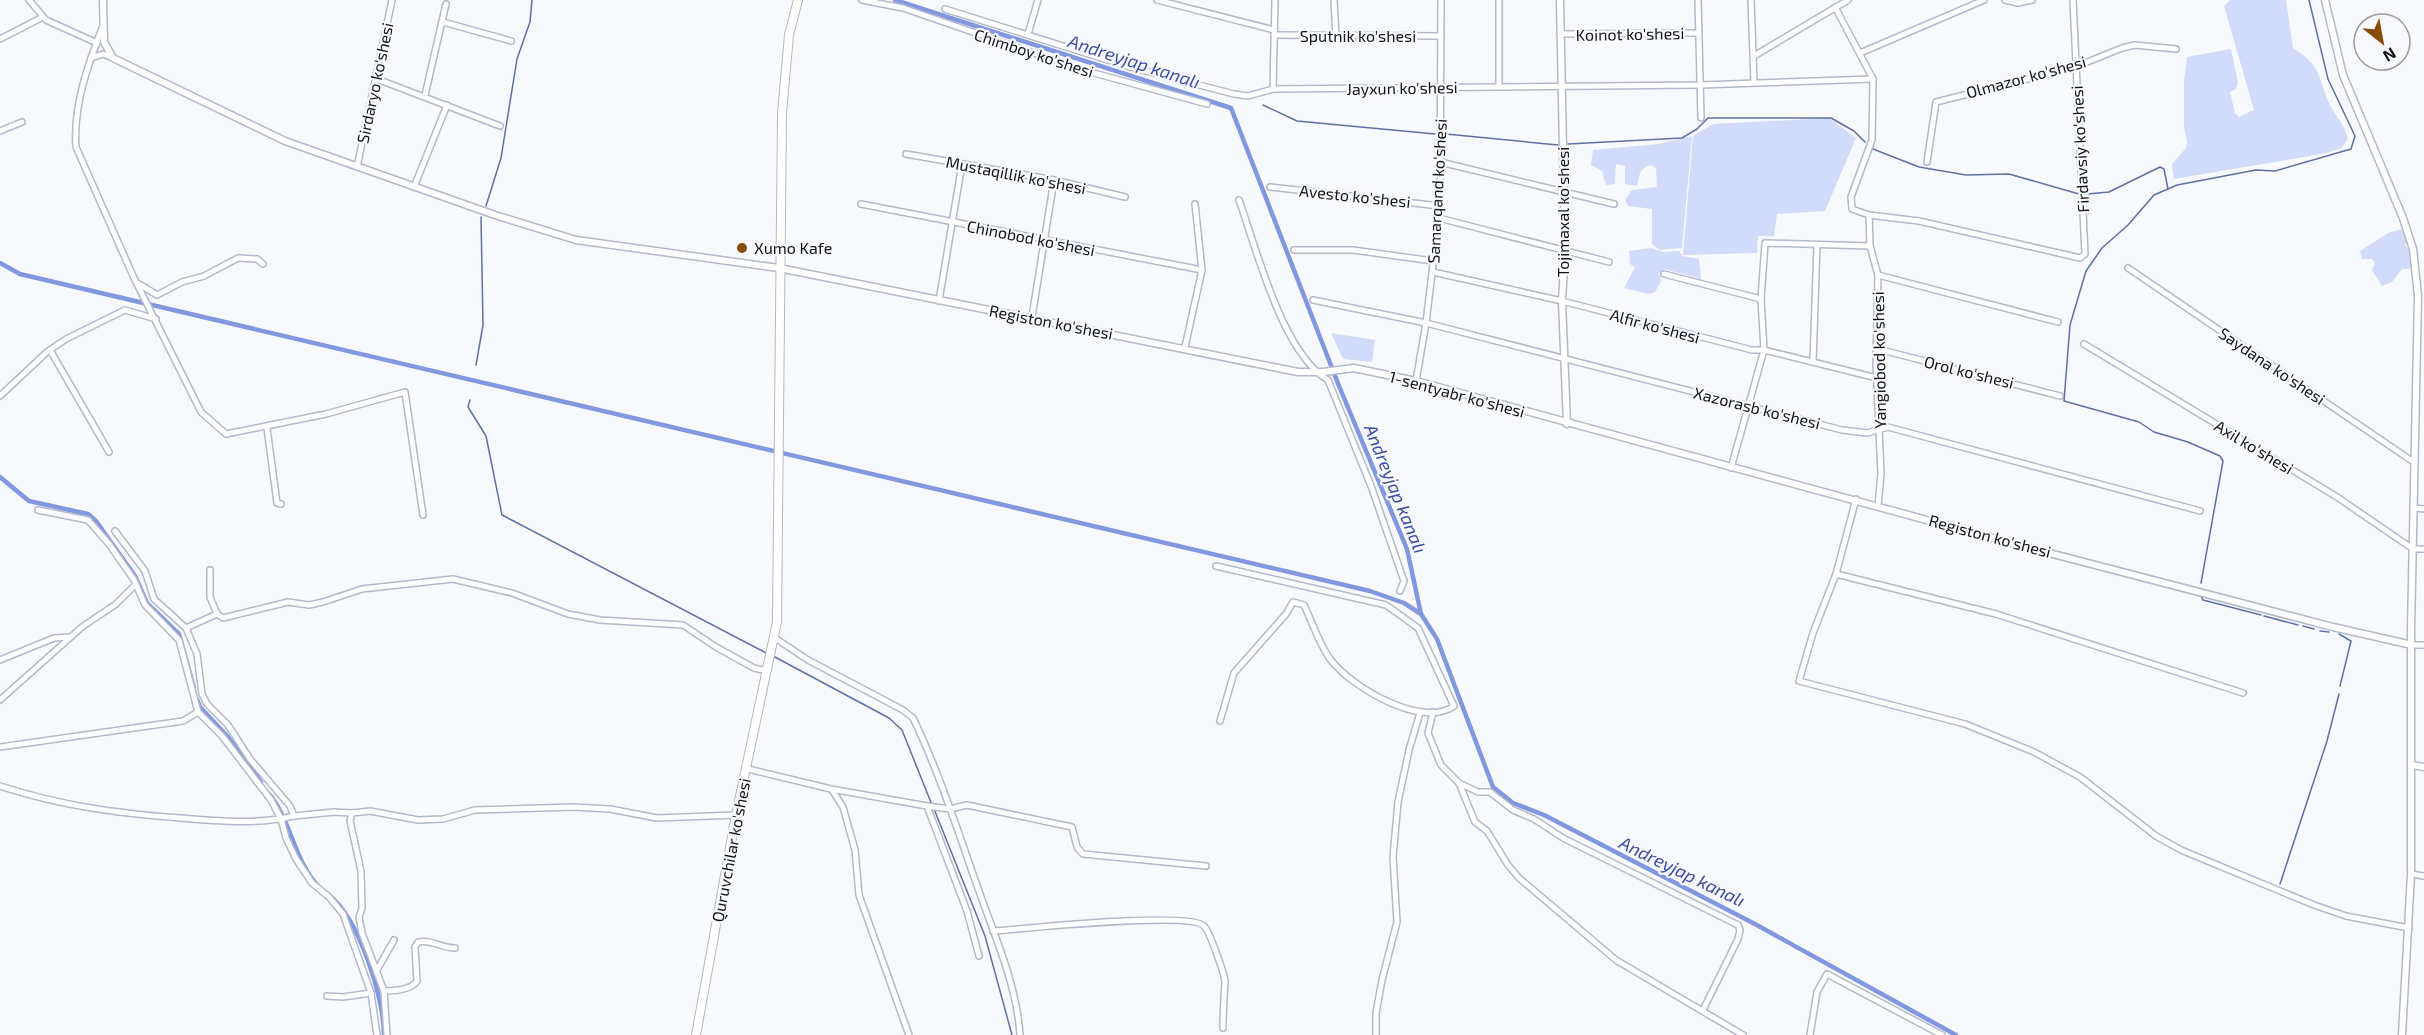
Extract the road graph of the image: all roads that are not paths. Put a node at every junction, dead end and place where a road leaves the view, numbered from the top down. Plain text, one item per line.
1 (28, 0) edge
2 (103, 0) edge
3 (392, 0) edge
4 (798, 0) edge
5 (862, 0) edge
6 (1038, 0) edge
7 (1157, 0) edge
8 (1275, 0) edge
9 (1334, 0) edge
10 (1441, 0) edge
11 (1499, 0) edge
12 (1560, 0) edge
13 (1698, 0) edge
14 (1752, 0) edge
15 (1848, 0) edge
16 (1984, 0) edge
17 (2005, 0) edge
18 (2032, 0) edge
19 (2073, 0) edge
20 (2325, 0) edge
21 (446, 4) dead end
22 (1835, 7) junction
23 (945, 9) dead end
24 (43, 17) junction
25 (443, 22) junction
26 (104, 25) junction
27 (1274, 32) junction
28 (1699, 33) junction
29 (1028, 34) junction
30 (1560, 34) junction
31 (1336, 36) junction
32 (1441, 36) junction
33 (0, 39) edge
34 (511, 41) dead end
35 (97, 43) junction
36 (2176, 49) dead end
37 (1860, 53) junction
38 (1754, 56) junction
39 (91, 58) junction
40 (113, 58) junction
41 (2075, 67) junction
42 (377, 79) junction
43 (1873, 79) junction
44 (1754, 82) junction
45 (1700, 85) junction
46 (1499, 86) junction
47 (1561, 87) junction
48 (1443, 88) junction
49 (1273, 89) junction
50 (425, 95) junction
51 (1207, 104) dead end
52 (447, 105) junction
53 (1701, 118) dead end
54 (22, 122) dead end
55 (500, 126) dead end
56 (0, 131) edge
57 (906, 154) dead end
58 (1440, 162) junction
59 (1927, 162) dead end
60 (962, 164) junction
61 (357, 167) junction
62 (1054, 180) junction
63 (414, 187) junction
64 (1270, 187) dead end
65 (1564, 192) junction
66 (1125, 197) dead end
67 (1239, 200) dead end
68 (861, 204) dead end
69 (1195, 204) dead end
70 (1614, 204) dead end
71 (1440, 206) junction
72 (1869, 215) junction
73 (1439, 218) junction
74 (951, 223) junction
75 (1046, 241) junction
76 (1817, 245) junction
77 (1870, 246) junction
78 (1565, 249) junction
79 (1294, 250) dead end
80 (1433, 261) junction
81 (1609, 262) dead end
82 (263, 264) dead end
83 (779, 268) junction
84 (2128, 268) dead end
85 (1202, 270) junction
86 (1433, 272) junction
87 (1664, 273) dead end
88 (1878, 275) junction
89 (137, 284) junction
90 (2421, 295) edge
91 (1761, 299) junction
92 (1313, 300) dead end
93 (939, 301) junction
94 (1562, 301) junction
95 (155, 317) junction
96 (1032, 317) junction
97 (2058, 322) dead end
98 (1426, 323) junction
99 (2084, 344) dead end
100 (1185, 347) junction
101 (1878, 349) junction
102 (50, 350) junction
103 (1764, 350) junction
104 (1566, 360) junction
105 (1813, 362) junction
106 (1346, 368) joint
107 (1319, 372) junction
108 (1878, 378) junction
109 (1416, 381) junction
110 (0, 396) edge
111 (2060, 396) dead end
112 (1750, 406) junction
113 (1567, 424) junction
114 (267, 428) junction
115 (1881, 429) junction
116 (109, 452) dead end
117 (2415, 463) junction
118 (1731, 468) junction
119 (1856, 499) junction
120 (281, 504) dead end
121 (1878, 506) junction
122 (2414, 508) junction
123 (2424, 508) edge
124 (38, 510) dead end
125 (2200, 511) dead end
126 (423, 515) dead end
127 (115, 531) dead end
128 (2413, 549) junction
129 (2424, 549) edge
130 (1216, 566) dead end
131 (210, 570) dead end
132 (1836, 574) junction
133 (136, 584) junction
134 (1400, 591) dead end
135 (217, 614) junction
136 (186, 628) junction
137 (72, 636) junction
138 (773, 642) junction
139 (2412, 645) junction
140 (2424, 645) edge
141 (0, 660) edge
142 (768, 669) junction
143 (2242, 693) dead end
144 (0, 700) edge
145 (198, 712) junction
146 (1433, 712) junction
147 (1420, 713) junction
148 (1221, 721) dead end
149 (0, 747) edge
150 (2412, 765) junction
151 (2424, 766) edge
152 (748, 769) junction
153 (1459, 783) junction
154 (0, 786) edge
155 (831, 789) junction
156 (927, 806) junction
157 (950, 809) junction
158 (352, 813) junction
159 (736, 815) junction
160 (294, 816) junction
161 (282, 819) junction
162 (1206, 866) dead end
163 (2411, 874) junction
164 (2424, 876) edge
165 (2409, 928) junction
166 (993, 931) junction
167 (394, 940) dead end
168 (455, 948) dead end
169 (979, 956) dead end
170 (377, 970) junction
171 (384, 991) junction
172 (371, 993) junction
173 (327, 996) dead end
174 (1703, 1010) junction
175 (1223, 1028) dead end
176 (377, 1035) edge
177 (387, 1035) edge
178 (696, 1035) edge
179 (909, 1035) edge
180 (1020, 1035) edge
181 (1376, 1035) edge
182 (1743, 1035) edge
183 (1810, 1035) edge
184 (1941, 1035) edge
185 (2402, 1035) edge

1 - 24 street
2 - 26 street
3 - 42 street, Sirdaryo ko'shesi
4 - 83 main road, Quruvchilar ko'shesi
5 - 51 street, Chimboy ko'shesi
6 - 29 street
7 - 27 street, Sputnik ko'shesi
8 - 27 street
9 - 31 street
10 - 32 street, Samarqand ko'shesi
11 - 46 street
12 - 30 street, Tojimaxal ko'shesi
13 - 28 street
14 - 38 street
15 - 22 street
16 - 37 street
17 - 18 street
19 - 41 street, Firdavsiy ko'shesi
20 - 90 street
21 - 25 street
22 - 37 street
22 - 38 street
23 - 29 street, Jayxun ko'shesi
24 - 33 street
24 - 35 street
25 - 34 street
25 - 50 street
26 - 35 street
26 - 40 street
27 - 31 street, Sputnik ko'shesi
27 - 49 street
28 - 30 street, Koinot ko'shesi
28 - 45 street
29 - 49 street, Jayxun ko'shesi
30 - 47 street, Tojimaxal ko'shesi
31 - 32 street, Sputnik ko'shesi
32 - 48 street, Samarqand ko'shesi
35 - 39 street
36 - 41 street, Olmazor ko'shesi
37 - 43 street
38 - 44 street
39 - 40 street
39 - 89 street
40 - 61 street, Registon ko'shesi
41 - 59 street, Olmazor ko'shesi
41 - 72 street, Firdavsiy ko'shesi
42 - 50 street
42 - 61 street, Sirdaryo ko'shesi
43 - 44 street, Jayxun ko'shesi
43 - 72 street
44 - 45 street, Jayxun ko'shesi
45 - 47 street, Jayxun ko'shesi
45 - 53 street
46 - 47 street, Jayxun ko'shesi
46 - 48 street, Jayxun ko'shesi
47 - 65 street, Tojimaxal ko'shesi
48 - 49 street, Jayxun ko'shesi
48 - 58 street, Samarqand ko'shesi
50 - 52 street
52 - 55 street
52 - 63 street
54 - 56 street
57 - 60 street, Mustaqillik ko'shesi
58 - 65 street
58 - 71 street, Samarqand ko'shesi
60 - 62 street, Mustaqillik ko'shesi
60 - 74 street
61 - 63 street, Registon ko'shesi
62 - 66 street, Mustaqillik ko'shesi
62 - 75 street
63 - 83 street, Registon ko'shesi
64 - 71 street, Avesto ko'shesi
65 - 70 street
65 - 78 street, Tojimaxal ko'shesi
67 - 107 street
68 - 74 street, Chinobod ko'shesi
69 - 85 street
71 - 73 street, Samarqand ko'shesi
72 - 77 street, Yangiobod ko'shesi
73 - 78 street
73 - 80 street, Samarqand ko'shesi
74 - 75 street, Chinobod ko'shesi
74 - 93 street
75 - 85 street, Chinobod ko'shesi
75 - 96 street
76 - 77 street
76 - 91 street
76 - 105 street
77 - 88 street, Yangiobod ko'shesi
78 - 81 street
78 - 94 street, Tojimaxal ko'shesi
79 - 80 street
80 - 86 street, Samarqand ko'shesi
82 - 89 street
83 - 93 street, Registon ko'shesi
83 - 138 main road, Quruvchilar ko'shesi
84 - 117 street, Saydana ko'shesi
85 - 100 street
86 - 94 street, Alfir ko'shesi
86 - 98 street, Samarqand ko'shesi
87 - 91 street
88 - 97 street
88 - 101 street, Yangiobod ko'shesi
89 - 95 street
90 - 117 street
91 - 103 street
92 - 98 street, Xazorasb ko'shesi
93 - 96 street, Registon ko'shesi
94 - 103 street, Alfir ko'shesi
94 - 104 street, Tojimaxal ko'shesi
95 - 102 street
95 - 114 street
96 - 100 street, Registon ko'shesi
98 - 104 street, Xazorasb ko'shesi
98 - 109 street, Samarqand ko'shesi
99 - 128 street, Axil ko'shesi
100 - 107 street, Registon ko'shesi
101 - 108 street, Yangiobod ko'shesi
101 - 111 street, Orol ko'shesi
102 - 110 street
102 - 116 street
103 - 105 street, Alfir ko'shesi
103 - 112 street
104 - 112 street, Xazorasb ko'shesi
104 - 113 street, Tojimaxal ko'shesi
105 - 108 street, Alfir ko'shesi
106 - 107 street, Registon ko'shesi
106 - 109 street, 1-sentyabr ko'shesi
107 - 134 street
108 - 115 street, Yangiobod ko'shesi
109 - 113 street, 1-sentyabr ko'shesi
112 - 115 street, Xazorasb ko'shesi
112 - 118 street
113 - 118 street, Registon ko'shesi
114 - 120 street
114 - 126 street
115 - 121 street, Yangiobod ko'shesi
115 - 125 street, Xazorasb ko'shesi
117 - 122 street
118 - 119 street, Registon ko'shesi
119 - 121 street, Registon ko'shesi
119 - 132 street
121 - 139 street, Registon ko'shesi
122 - 123 street
122 - 128 street
124 - 133 street
127 - 136 street
128 - 129 street
128 - 139 street
130 - 146 street
131 - 135 street
132 - 143 street
132 - 165 street
133 - 137 street
133 - 145 street
135 - 136 street
135 - 142 street
136 - 160 street
137 - 141 street
137 - 144 street
138 - 142 main road, Quruvchilar ko'shesi
138 - 157 street
139 - 140 street
139 - 150 street
142 - 152 main road, Quruvchilar ko'shesi
145 - 149 street
145 - 161 street
146 - 147 street
146 - 153 street
147 - 148 street
147 - 181 street
150 - 151 street
150 - 163 street
152 - 155 street
152 - 159 main road, Quruvchilar ko'shesi
153 - 174 street
153 - 174 street
154 - 161 street
155 - 156 street
155 - 179 street
156 - 157 street
156 - 169 street
157 - 162 street
157 - 166 street
158 - 159 street
158 - 160 street
158 - 170 street
159 - 178 main road, Quruvchilar ko'shesi
160 - 161 street
161 - 172 street
163 - 164 street
163 - 165 street
165 - 185 street
166 - 175 street
166 - 180 street
167 - 170 street
168 - 171 street
170 - 171 street
171 - 177 street
172 - 173 street
172 - 176 street
174 - 182 street
183 - 184 street

